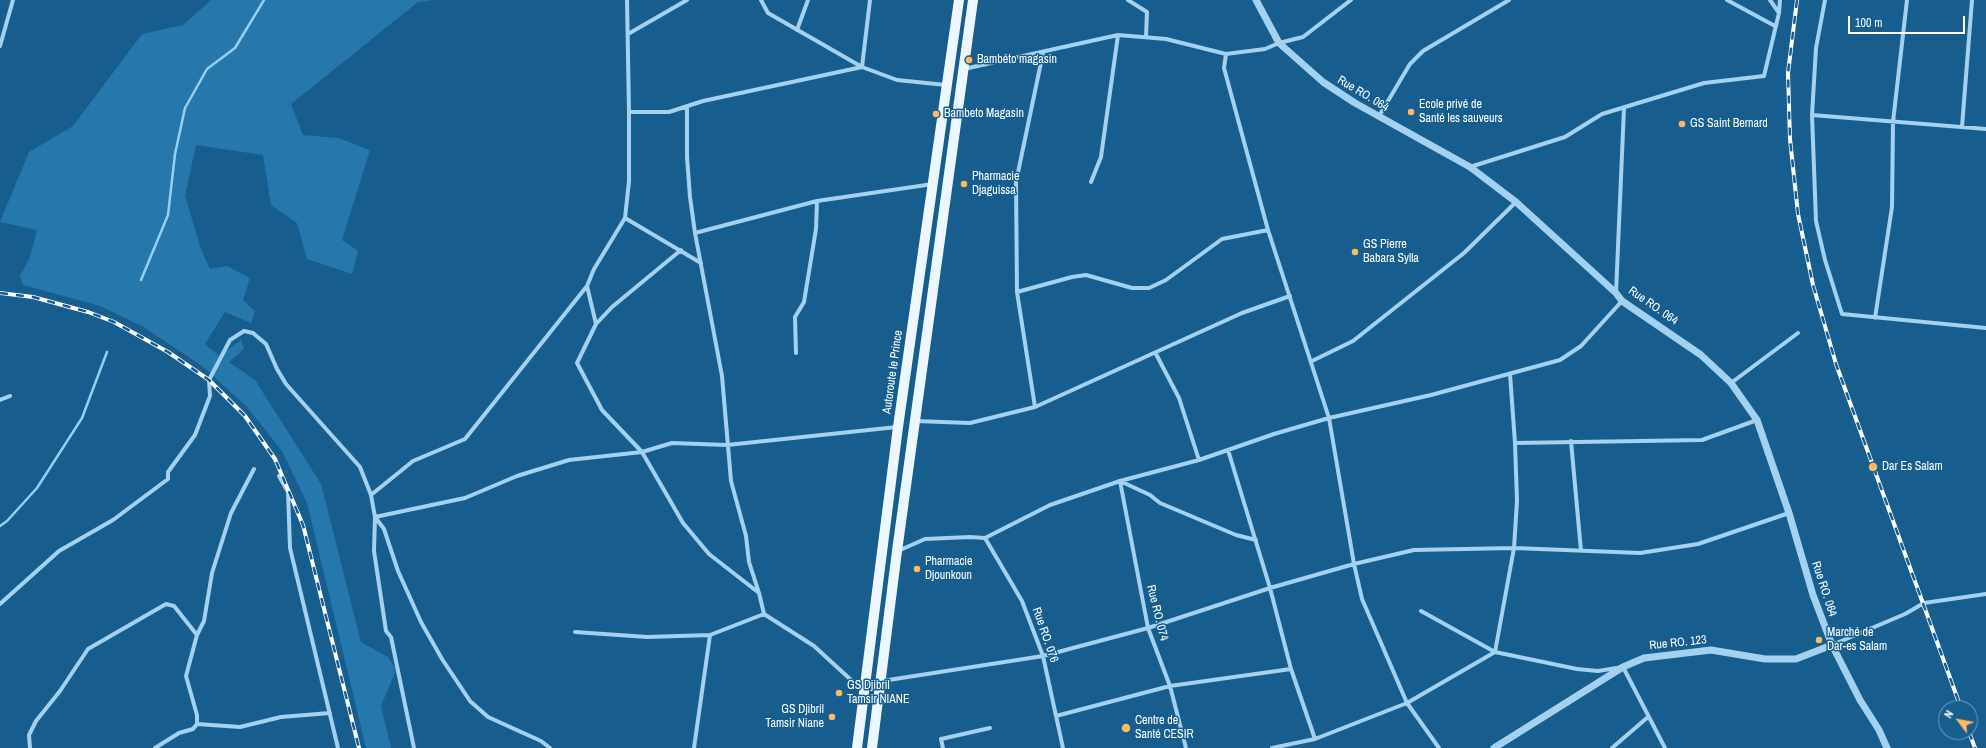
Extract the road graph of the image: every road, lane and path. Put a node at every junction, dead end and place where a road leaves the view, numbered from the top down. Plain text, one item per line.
1 (13, 0) edge
2 (627, 0) edge
3 (687, 0) edge
4 (761, 0) edge
5 (808, 0) edge
6 (870, 0) edge
7 (959, 0) edge
8 (973, 0) edge
9 (1128, 0) edge
10 (1256, 0) edge
11 (1351, 0) edge
12 (1509, 0) edge
13 (1727, 0) edge
14 (1770, 0) edge
15 (1780, 0) edge
16 (1825, 0) edge
17 (1907, 0) edge
18 (1972, 0) edge
19 (1780, 13) junction
20 (1775, 26) junction
21 (798, 30) junction
22 (628, 34) junction
23 (1118, 35) junction
24 (1146, 37) junction
25 (1279, 43) junction
26 (0, 46) edge
27 (1043, 53) junction
28 (1226, 54) junction
29 (862, 67) junction
30 (963, 69) junction
31 (946, 86) junction
32 (688, 106) junction
33 (1624, 108) junction
34 (630, 112) junction
35 (1812, 115) junction
36 (1378, 116) junction
37 (1893, 122) junction
38 (1962, 127) junction
39 (1986, 129) edge
40 (1470, 167) junction
41 (1092, 182) dead end
42 (933, 184) junction
43 (817, 201) junction
44 (1516, 202) junction
45 (625, 218) junction
46 (1268, 230) junction
47 (694, 233) junction
48 (681, 250) junction
49 (700, 263) junction
50 (587, 286) junction
51 (1017, 292) junction
52 (1616, 293) junction
53 (1290, 296) junction
54 (1622, 301) junction
55 (1875, 318) junction
56 (596, 324) junction
57 (1986, 328) edge
58 (1798, 334) dead end
59 (796, 353) dead end
60 (1156, 354) junction
61 (1312, 361) junction
62 (1510, 374) junction
63 (1731, 383) junction
64 (10, 396) dead end
65 (0, 400) edge
66 (1035, 407) junction
67 (1329, 418) junction
68 (1757, 420) junction
69 (915, 421) junction
70 (898, 427) junction
71 (1571, 441) junction
72 (1515, 443) junction
73 (727, 445) junction
74 (1228, 450) junction
75 (642, 452) junction
76 (1200, 460) junction
77 (254, 469) dead end
78 (279, 476) dead end
79 (1120, 481) junction
80 (371, 495) junction
81 (1789, 513) junction
82 (375, 517) junction
83 (985, 538) junction
84 (1256, 540) junction
85 (1514, 548) junction
86 (897, 551) junction
87 (1581, 551) junction
88 (1354, 564) junction
89 (1270, 588) junction
90 (759, 593) junction
91 (1986, 594) edge
92 (0, 604) edge
93 (1421, 611) dead end
94 (764, 614) junction
95 (1148, 628) junction
96 (575, 632) dead end
97 (197, 635) junction
98 (710, 635) junction
99 (1832, 646) junction
100 (1495, 652) junction
101 (1043, 656) junction
102 (1623, 667) junction
103 (1291, 669) junction
104 (881, 681) junction
105 (1170, 686) junction
106 (864, 691) junction
107 (1407, 703) junction
108 (330, 713) junction
109 (1056, 716) junction
110 (1648, 716) junction
111 (197, 724) junction
112 (990, 728) dead end
113 (1315, 739) junction
114 (30, 748) edge
115 (155, 748) edge
116 (338, 748) edge
117 (414, 748) edge
118 (550, 748) edge
119 (694, 748) edge
120 (857, 748) edge
121 (872, 748) edge
122 (943, 748) edge
123 (1063, 748) edge
124 (1186, 748) edge
125 (1272, 748) edge
126 (1439, 748) edge
127 (1494, 748) edge
128 (1612, 748) edge
129 (1665, 748) edge
130 (1887, 748) edge

1 - 26 street
2 - 22 street
3 - 22 street
4 - 21 street
5 - 21 street
6 - 29 street
7 - 31 main road, Autoroute le Prince
8 - 30 main road
9 - 24 street
10 - 25 street, Rue RO. 064
11 - 25 street
12 - 36 street
13 - 20 street
14 - 19 street
15 - 19 street
16 - 35 street
17 - 37 street
18 - 38 street
19 - 20 street
20 - 33 street
21 - 29 street
22 - 34 street
23 - 24 street
23 - 27 street
23 - 41 street
24 - 28 street
25 - 28 street
25 - 36 street, Rue RO. 064
27 - 30 street
27 - 51 street
28 - 46 street
29 - 31 street
29 - 32 street
30 - 69 main road
31 - 42 main road, Autoroute le Prince
32 - 34 street
32 - 47 street
33 - 40 street
33 - 52 street
34 - 45 street
35 - 37 street
35 - 55 street
36 - 40 street, Rue RO. 064
37 - 38 street
37 - 55 street
38 - 39 street
40 - 44 street, Rue RO. 064
42 - 43 street
42 - 70 main road, Autoroute le Prince
43 - 47 street
43 - 59 street
44 - 52 street, Rue RO. 064
44 - 61 street
45 - 48 street
45 - 50 street
46 - 51 street
46 - 53 street
47 - 49 street
48 - 49 street
48 - 56 street
49 - 73 street
50 - 56 street
50 - 80 street
51 - 66 street
52 - 54 street, Rue RO. 064
53 - 60 street
53 - 61 street
54 - 62 street
54 - 63 street, Rue RO. 064
55 - 57 street
56 - 75 street
58 - 63 street
60 - 66 street
60 - 76 street
61 - 67 street
62 - 67 street
62 - 72 street
63 - 68 street, Rue RO. 064
64 - 65 street
66 - 69 street
67 - 74 street
67 - 88 street
68 - 71 street
68 - 81 street, Rue RO. 064
69 - 86 main road
70 - 73 street
70 - 106 main road, Autoroute le Prince
71 - 72 street
71 - 87 street
72 - 85 street
73 - 75 street
73 - 90 street
74 - 76 street
74 - 84 street
75 - 82 street
75 - 90 street
76 - 79 street
77 - 97 street
78 - 108 street
79 - 83 street
79 - 84 street
79 - 95 street, Rue RO. 074
80 - 82 street
80 - 92 street
81 - 87 street
81 - 99 street, Rue RO. 064
82 - 117 street
82 - 118 street
83 - 86 street
83 - 101 street, Rue RO. 076
84 - 89 street
85 - 87 street
85 - 88 street
85 - 100 street
86 - 104 main road
88 - 89 street
88 - 107 street
89 - 95 street
89 - 103 street
90 - 94 street
91 - 99 street, Rue RO. 123
93 - 100 street
94 - 98 street
94 - 106 street
95 - 101 street
95 - 105 street, Rue RO. 074
96 - 98 street
97 - 111 street
97 - 114 street
98 - 119 street
99 - 102 street, Rue RO. 123
99 - 130 street, Rue RO. 064
100 - 102 street
100 - 107 street
101 - 104 street
101 - 109 street, Rue RO. 076
102 - 110 street
102 - 127 street, Rue RO. 123
103 - 105 street
103 - 113 street
104 - 121 main road
105 - 109 street
105 - 124 street, Rue RO. 074
106 - 120 main road, Autoroute le Prince
107 - 113 street
107 - 126 street
108 - 111 street
108 - 116 street
109 - 123 street, Rue RO. 076
110 - 128 street
110 - 129 street
111 - 115 street
112 - 122 street
113 - 125 street

